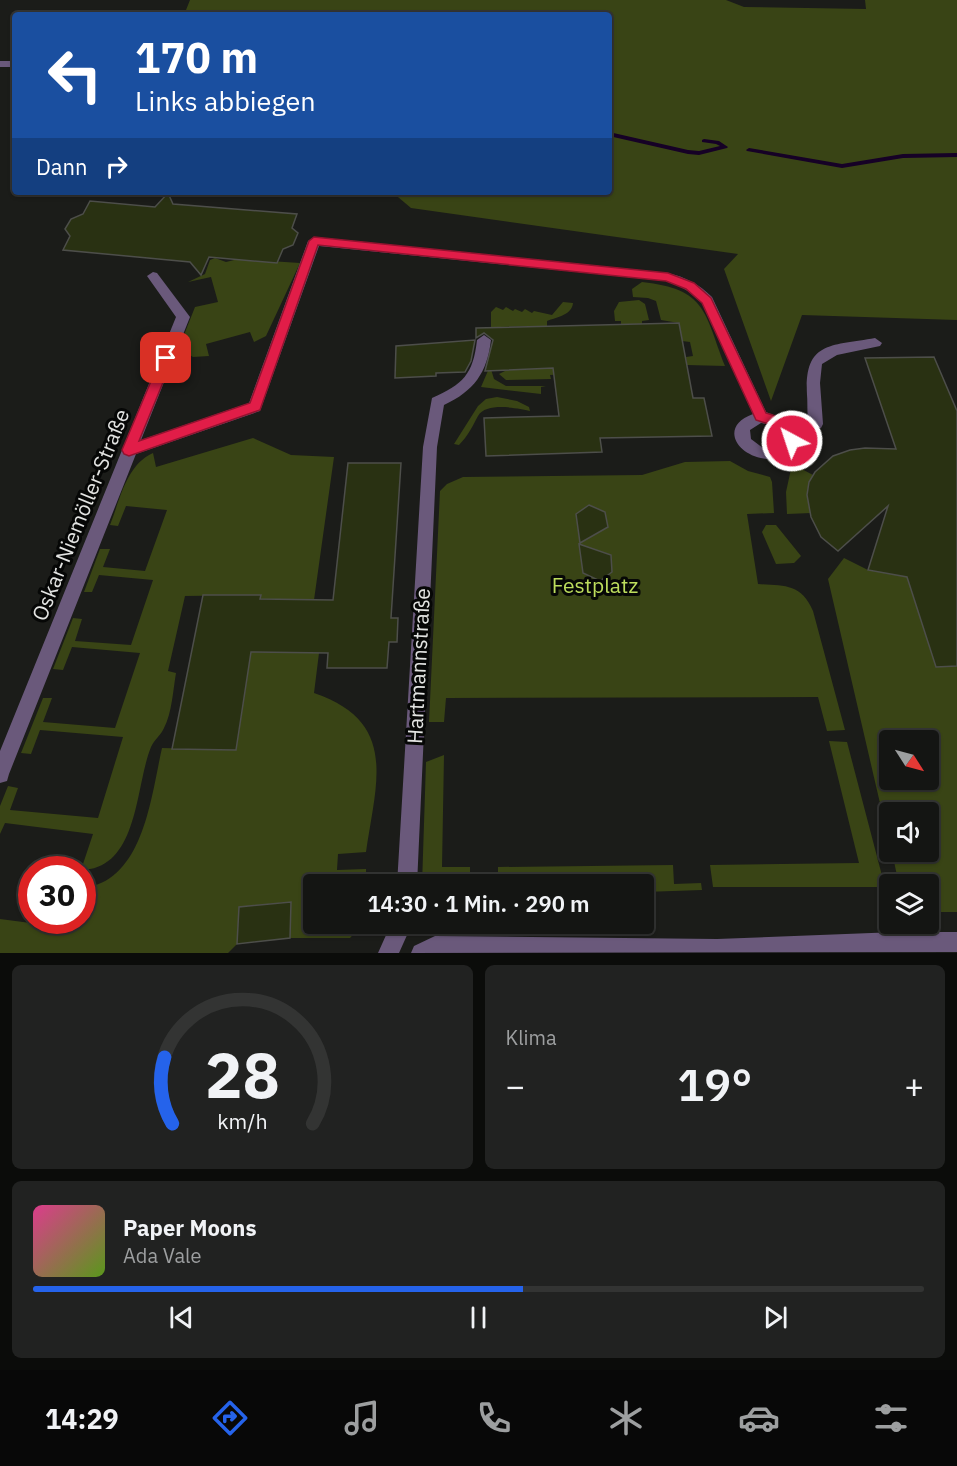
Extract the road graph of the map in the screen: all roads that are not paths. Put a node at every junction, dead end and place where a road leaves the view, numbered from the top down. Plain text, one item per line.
1 (153, 276) dead end
2 (484, 340) dead end
3 (875, 343) dead end
4 (761, 417) dead end
5 (816, 424) dead end
6 (129, 450) junction
7 (0, 774) edge
8 (408, 874) edge
9 (397, 934) edge
10 (957, 942) edge
11 (905, 947) edge
12 (387, 953) edge
13 (422, 953) edge

1 - 6 street, Oskar-Niemöller-Straße
2 - 8 street, Hartmannstraße
3 - 5 street
4 - 6 street
6 - 7 street, Oskar-Niemöller-Straße
9 - 12 street
10 - 11 street
11 - 13 street

